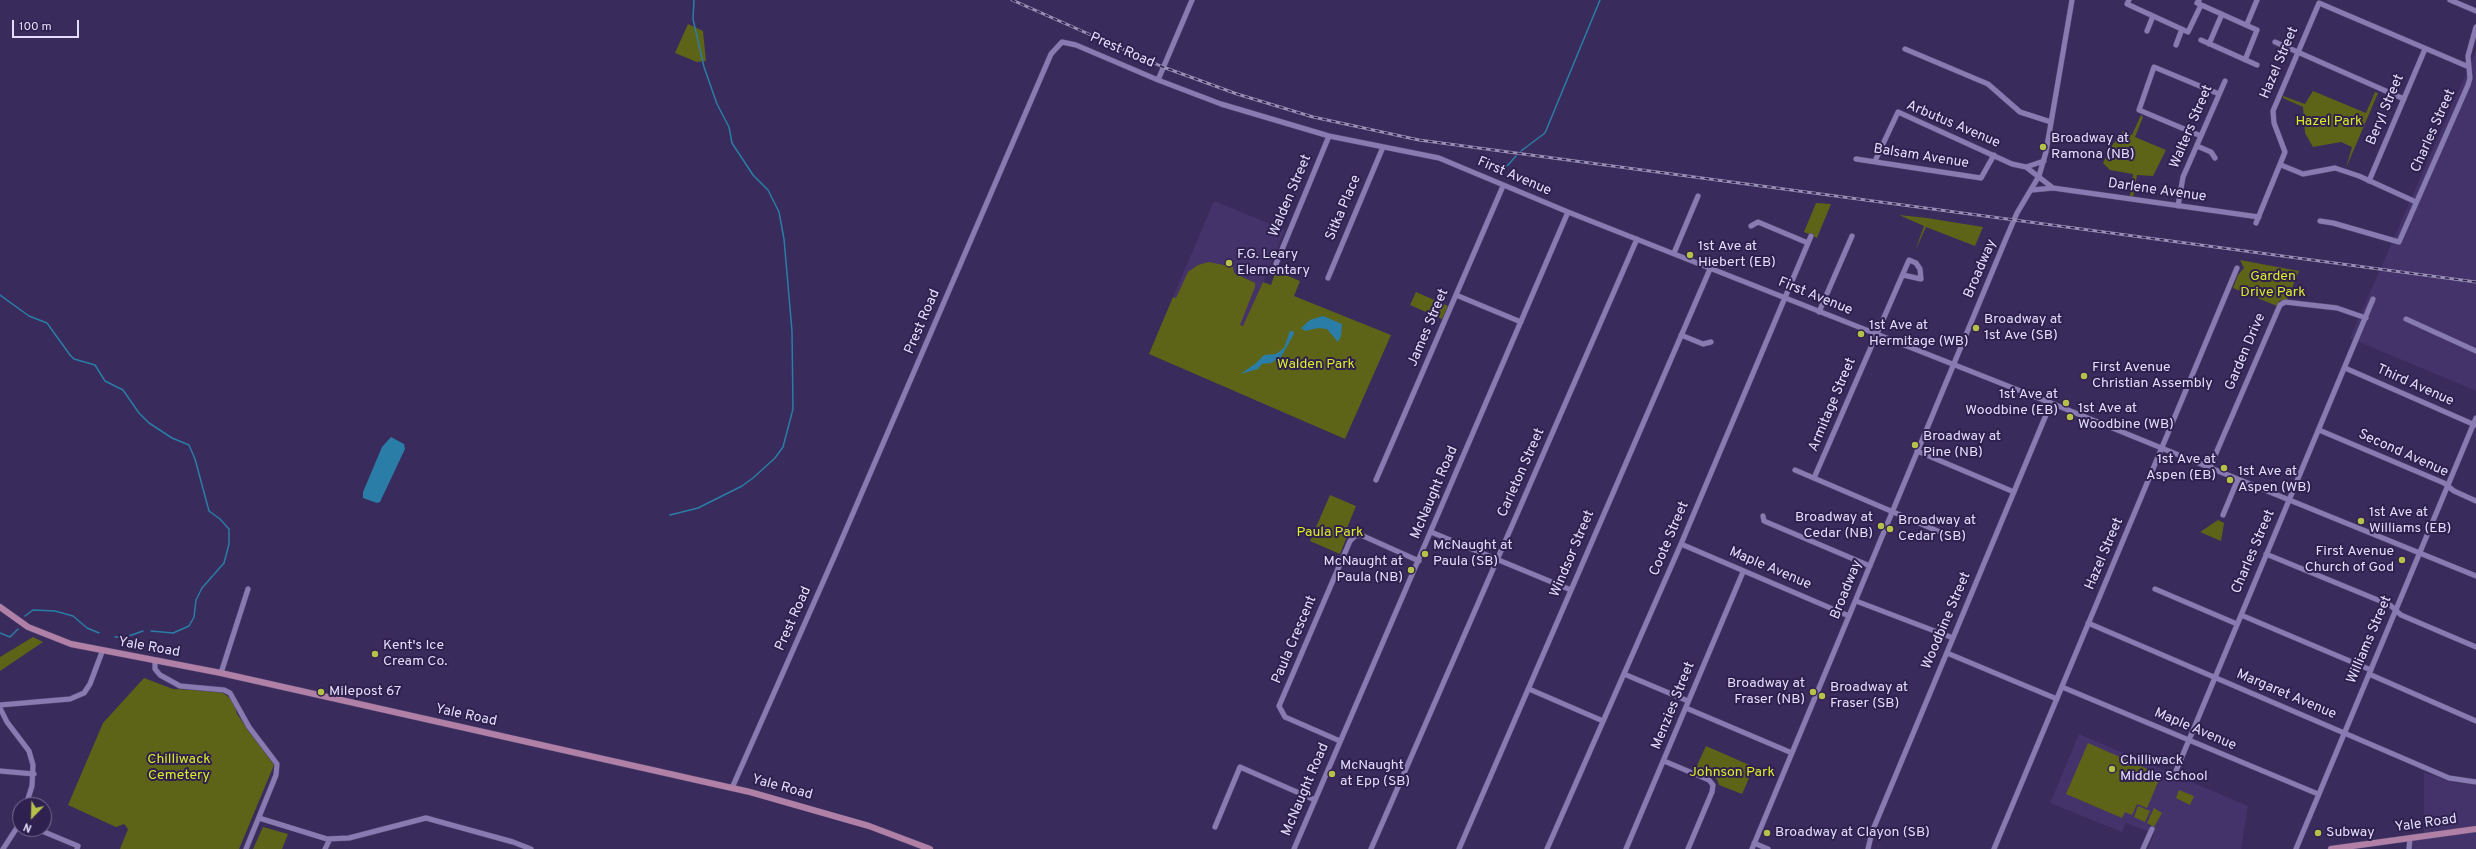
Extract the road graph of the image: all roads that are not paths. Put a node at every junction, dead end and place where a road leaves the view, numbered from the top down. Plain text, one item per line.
1 (1192, 0) edge
2 (2072, 0) edge
3 (2129, 0) edge
4 (2257, 0) edge
5 (2450, 0) edge
6 (2200, 2) edge
7 (2476, 11) edge
8 (2222, 14) junction
9 (2153, 16) junction
10 (2247, 24) junction
11 (2476, 27) edge
12 (2182, 29) junction
13 (2147, 31) dead end
14 (2201, 40) dead end
15 (2275, 42) dead end
16 (2209, 44) junction
17 (2176, 45) dead end
18 (2425, 48) junction
19 (1905, 49) dead end
20 (2298, 53) junction
21 (2245, 60) junction
22 (2257, 65) dead end
23 (2469, 67) junction
24 (1158, 80) junction
25 (2225, 81) dead end
26 (2219, 94) junction
27 (2404, 99) junction
28 (2051, 122) junction
29 (1329, 136) junction
30 (2201, 136) junction
31 (2197, 146) junction
32 (1383, 147) junction
33 (1994, 155) junction
34 (2215, 158) dead end
35 (1856, 160) dead end
36 (1875, 161) junction
37 (2044, 161) junction
38 (2281, 165) junction
39 (2026, 167) junction
40 (2039, 176) junction
41 (2369, 181) junction
42 (1503, 186) junction
43 (2053, 188) junction
44 (2032, 190) junction
45 (1698, 196) dead end
46 (2416, 202) junction
47 (2178, 206) junction
48 (1568, 212) junction
49 (2259, 217) junction
50 (2320, 222) dead end
51 (2256, 223) dead end
52 (1751, 226) dead end
53 (1811, 236) dead end
54 (1852, 236) dead end
55 (1637, 239) junction
56 (1808, 243) junction
57 (1674, 253) junction
58 (1276, 264) dead end
59 (2237, 268) dead end
60 (1710, 269) junction
61 (1903, 275) dead end
62 (1328, 278) dead end
63 (1456, 294) junction
64 (1784, 298) junction
65 (2374, 299) dead end
66 (1819, 312) junction
67 (2366, 318) junction
68 (2406, 319) dead end
69 (1521, 322) junction
70 (1876, 334) junction
71 (1681, 335) junction
72 (1711, 342) dead end
73 (2476, 351) edge
74 (1953, 366) junction
75 (2345, 368) junction
76 (2051, 403) junction
77 (2476, 418) edge
78 (2475, 425) edge
79 (2319, 430) junction
80 (2162, 449) junction
81 (1917, 451) junction
82 (2210, 467) junction
83 (1795, 470) dead end
84 (1814, 478) junction
85 (2238, 479) junction
86 (1376, 480) dead end
87 (2448, 487) junction
88 (2014, 492) junction
89 (2290, 499) junction
90 (2476, 501) edge
91 (1892, 512) junction
92 (2223, 515) dead end
93 (1763, 516) dead end
94 (1431, 532) junction
95 (1954, 538) dead end
96 (1681, 544) junction
97 (2420, 552) junction
98 (2266, 554) junction
99 (1419, 561) junction
100 (1497, 561) junction
101 (1870, 566) junction
102 (1743, 572) junction
103 (2476, 576) edge
104 (248, 589) dead end
105 (2155, 589) dead end
106 (1571, 590) junction
107 (1856, 601) junction
108 (0, 607) edge
109 (2396, 610) junction
110 (2241, 615) junction
111 (1850, 616) junction
112 (2088, 624) junction
113 (2237, 624) junction
114 (1953, 638) junction
115 (2476, 646) edge
116 (102, 652) junction
117 (1947, 653) junction
118 (156, 661) junction
119 (2370, 672) junction
120 (221, 673) junction
121 (1624, 674) junction
122 (2215, 678) junction
123 (2062, 687) junction
124 (1529, 689) junction
125 (2057, 699) junction
126 (1688, 701) junction
127 (0, 706) edge
128 (1686, 708) junction
129 (1603, 721) junction
130 (2476, 721) edge
131 (2344, 733) junction
132 (2189, 740) junction
133 (1340, 741) junction
134 (1792, 753) junction
135 (1664, 761) junction
136 (2176, 771) dead end
137 (0, 772) edge
138 (34, 774) junction
139 (2476, 782) edge
140 (732, 788) junction
141 (2318, 794) junction
142 (28, 797) edge
143 (1315, 800) junction
144 (259, 818) junction
145 (1216, 827) dead end
146 (2476, 828) edge
147 (2152, 829) dead end
148 (12, 835) edge
149 (52, 835) edge
150 (2410, 838) junction
151 (330, 839) junction
152 (1754, 843) junction
153 (3, 849) edge
154 (77, 849) edge
155 (246, 849) edge
156 (325, 849) edge
157 (530, 849) edge
158 (930, 849) edge
159 (1294, 849) edge
160 (1371, 849) edge
161 (1459, 849) edge
162 (1547, 849) edge
163 (1626, 849) edge
164 (1688, 849) edge
165 (1752, 849) edge
166 (1768, 849) edge
167 (1868, 849) edge
168 (1994, 849) edge
169 (2143, 849) edge
170 (2296, 849) edge
171 (2331, 849) edge
172 (2409, 849) edge

1 - 24 street, Prest Road
2 - 28 street, Broadway
3 - 9 street
4 - 10 street
5 - 7 street
6 - 8 street
6 - 12 street
8 - 10 street
8 - 16 street
9 - 12 street
9 - 13 street
10 - 21 street
11 - 23 street, Charles Street
12 - 17 street
14 - 16 street
15 - 20 street
16 - 21 street
18 - 20 street, Hazel Street
18 - 23 street
18 - 27 street, Beryl Street
19 - 28 street
20 - 27 street
20 - 38 street, Hazel Street
21 - 22 street
23 - 46 street, Charles Street
24 - 29 street, First Avenue
24 - 140 street, Prest Road
25 - 26 street, Walters Street
26 - 30 street, Walters Street
26 - 30 street
27 - 41 street, Beryl Street
28 - 37 street, Broadway
29 - 32 street, First Avenue
29 - 58 street, Walden Street
30 - 31 street, Walters Street
31 - 34 street
31 - 47 street, Walters Street
32 - 42 street, First Avenue
32 - 62 street, Sitka Place
33 - 36 street, Balsam Avenue
33 - 36 street, Arbutus Avenue
33 - 39 street, Arbutus Avenue
35 - 36 street, Balsam Avenue
37 - 39 street
37 - 40 street, Broadway
38 - 41 street
38 - 49 street, Hazel Street
39 - 40 street, Arbutus Avenue
40 - 43 street
40 - 44 street, Broadway
41 - 46 street
42 - 48 street, First Avenue
42 - 63 street, James Street
43 - 44 street, Darlene Avenue
43 - 47 street, Darlene Avenue
44 - 74 street, Broadway
45 - 57 street
46 - 50 street, Charles Street
47 - 49 street, Darlene Avenue
48 - 55 street, First Avenue
48 - 69 street, McNaught Road
49 - 51 street, Hazel Street
52 - 56 street
53 - 56 street, Coote Street
54 - 66 street
55 - 57 street, First Avenue
55 - 100 street, Carleton Street
56 - 64 street, Coote Street
57 - 60 street, First Avenue
59 - 80 street, Hazel Street
60 - 64 street, First Avenue
60 - 71 street, Windsor Street
61 - 70 street, Armitage Street
63 - 69 street
63 - 86 street, James Street
64 - 66 street, First Avenue
64 - 96 street, Coote Street
65 - 67 street, Charles Street
66 - 70 street, First Avenue
67 - 75 street, Charles Street
67 - 82 street, Garden Drive
68 - 73 street
69 - 94 street, McNaught Road
70 - 74 street, First Avenue
70 - 84 street, Armitage Street
71 - 72 street
71 - 106 street, Windsor Street
74 - 76 street, First Avenue
74 - 81 street, Broadway
75 - 78 street, Third Avenue
75 - 79 street, Charles Street
76 - 80 street, First Avenue
76 - 88 street, Woodbine Street
77 - 78 street, Williams Street
78 - 87 street, Williams Street
79 - 87 street, Second Avenue
79 - 89 street, Charles Street
80 - 82 street, First Avenue
80 - 112 street, Hazel Street
81 - 88 street
81 - 91 street, Broadway
82 - 85 street, First Avenue
83 - 84 street
84 - 91 street
85 - 89 street, First Avenue
85 - 92 street
87 - 90 street, Second Avenue
87 - 97 street, Williams Street
88 - 114 street, Woodbine Street
89 - 97 street, First Avenue
89 - 98 street, Charles Street
91 - 95 street
91 - 101 street, Broadway
93 - 101 street
94 - 99 street, McNaught Road
94 - 100 street
96 - 102 street, Maple Avenue
96 - 121 street, Coote Street
97 - 103 street, First Avenue
97 - 109 street, Williams Street
98 - 109 street
98 - 110 street, Charles Street
99 - 133 street, McNaught Road
99 - 133 street, Paula Crescent
100 - 106 street
100 - 160 street, Carleton Street
101 - 107 street, Broadway
102 - 111 street, Maple Avenue
102 - 126 street, Menzies Street
104 - 120 street
105 - 113 street
106 - 124 street, Windsor Street
107 - 111 street, Broadway
107 - 114 street
108 - 116 main road, Yale Road
109 - 115 street
109 - 119 street, Williams Street
110 - 113 street, Charles Street
110 - 119 street
111 - 134 street, Broadway
112 - 122 street, Margaret Avenue
112 - 123 street, Hazel Street
113 - 122 street, Charles Street
114 - 117 street, Woodbine Street
116 - 118 main road, Yale Road
116 - 127 street
117 - 125 street
117 - 167 street, Woodbine Street
118 - 120 main road, Yale Road
118 - 144 street
119 - 130 street
119 - 131 street, Williams Street
120 - 140 main road, Yale Road
121 - 126 street
121 - 129 street, Coote Street
122 - 131 street, Margaret Avenue
122 - 132 street, Charles Street
123 - 125 street, Hazel Street
123 - 132 street, Maple Avenue
124 - 129 street
124 - 161 street, Windsor Street
125 - 168 street, Hazel Street
126 - 128 street, Menzies Street
127 - 138 street
128 - 134 street
128 - 135 street, Menzies Street
129 - 162 street, Coote Street
131 - 139 street, Margaret Avenue
131 - 141 street, Williams Street
132 - 136 street, Charles Street
132 - 141 street, Maple Avenue
133 - 143 street, McNaught Road
134 - 152 street, Broadway
135 - 163 street, Menzies Street
135 - 164 street
137 - 138 street
138 - 142 street
140 - 158 main road, Yale Road
141 - 170 street, Williams Street
143 - 145 street
143 - 159 street, McNaught Road
144 - 151 street
144 - 155 street
146 - 150 main road, Yale Road
147 - 169 street
148 - 153 street
149 - 154 street
150 - 171 main road, Yale Road
150 - 172 street
151 - 156 street
151 - 157 street
152 - 165 street, Broadway
152 - 166 street

